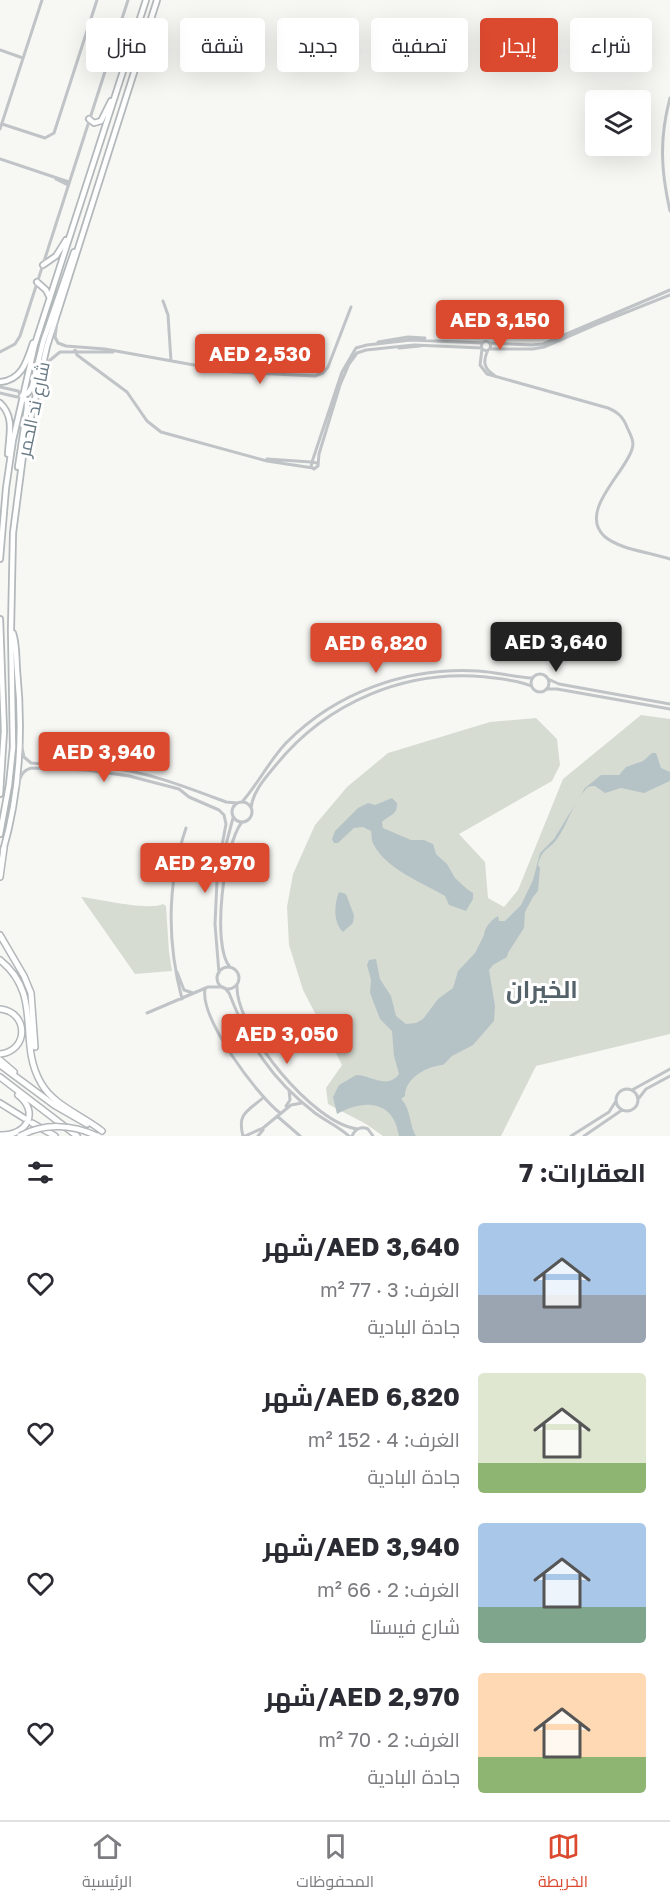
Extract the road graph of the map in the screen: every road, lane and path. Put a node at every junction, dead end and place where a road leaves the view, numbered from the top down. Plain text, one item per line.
1 (42, 0) edge
2 (97, 0) edge
3 (128, 0) edge
4 (146, 0) edge
5 (157, 0) edge
6 (0, 50) edge
7 (23, 58) junction
8 (116, 94) junction
9 (670, 98) edge
10 (89, 119) junction
11 (2, 124) junction
12 (0, 129) edge
13 (0, 159) edge
14 (68, 184) junction
15 (670, 211) edge
16 (86, 225) junction
17 (70, 233) junction
18 (43, 265) junction
19 (37, 282) junction
20 (44, 288) junction
21 (670, 290) edge
22 (34, 291) junction
23 (670, 295) edge
24 (50, 300) junction
25 (163, 301) dead end
26 (60, 305) junction
27 (351, 307) dead end
28 (42, 322) junction
29 (482, 343) junction
30 (489, 343) junction
31 (74, 347) junction
32 (482, 349) junction
33 (489, 349) junction
34 (115, 351) junction
35 (0, 352) edge
36 (75, 352) junction
37 (171, 361) junction
38 (498, 377) junction
39 (39, 381) junction
40 (0, 385) edge
41 (0, 393) edge
42 (22, 396) junction
43 (0, 403) edge
44 (253, 458) junction
45 (311, 462) junction
46 (318, 463) junction
47 (9, 465) junction
48 (313, 468) junction
49 (16, 504) junction
50 (0, 559) edge
51 (670, 559) edge
52 (0, 619) edge
53 (0, 628) edge
54 (11, 629) junction
55 (532, 678) junction
56 (548, 679) junction
57 (531, 686) junction
58 (546, 689) junction
59 (670, 704) edge
60 (670, 710) edge
61 (20, 738) junction
62 (61, 764) junction
63 (57, 769) junction
64 (0, 794) edge
65 (15, 800) junction
66 (239, 802) junction
67 (251, 808) junction
68 (233, 818) junction
69 (242, 822) junction
70 (186, 828) dead end
71 (0, 834) edge
72 (4, 848) junction
73 (0, 862) edge
74 (0, 877) edge
75 (217, 882) junction
76 (0, 935) edge
77 (0, 960) edge
78 (230, 967) junction
79 (176, 970) junction
80 (218, 974) junction
81 (237, 985) junction
82 (206, 988) junction
83 (224, 988) junction
84 (195, 994) junction
85 (182, 999) junction
86 (0, 1009) edge
87 (147, 1012) dead end
88 (0, 1054) edge
89 (0, 1060) edge
90 (0, 1065) edge
91 (34, 1067) junction
92 (670, 1069) edge
93 (670, 1076) edge
94 (1, 1078) edge
95 (30, 1087) junction
96 (289, 1090) junction
97 (632, 1091) junction
98 (264, 1097) junction
99 (638, 1100) junction
100 (616, 1101) junction
101 (0, 1103) edge
102 (303, 1103) junction
103 (623, 1110) junction
104 (280, 1114) junction
105 (24, 1118) dead end
106 (32, 1123) dead end
107 (263, 1128) junction
108 (357, 1129) junction
109 (99, 1134) edge
110 (0, 1135) edge
111 (250, 1135) edge
112 (20, 1136) edge
113 (55, 1136) edge
114 (77, 1136) edge
115 (110, 1136) edge
116 (300, 1136) edge
117 (351, 1136) edge
118 (373, 1136) edge
119 (571, 1136) edge
120 (584, 1136) edge

1 - 7 street
2 - 11 street
3 - 10 street, شارع ند الحمر
4 - 8 main road, شارع ند الحمر
5 - 16 main road, شارع ند الحمر
6 - 7 street
7 - 11 street
8 - 10 main road
8 - 17 main road, شارع ند الحمر
9 - 15 street
10 - 14 street, شارع ند الحمر
11 - 12 street
13 - 14 street
14 - 18 street, شارع ند الحمر
16 - 26 main road, شارع ند الحمر
16 - 42 main road
17 - 18 main road
17 - 24 main road, شارع ند الحمر
18 - 19 street, شارع ند الحمر
19 - 20 main road
19 - 22 street, شارع ند الحمر
20 - 22 main road
20 - 24 main road
21 - 30 street
22 - 35 street, شارع ند الحمر
23 - 33 street
24 - 28 main road, شارع ند الحمر
25 - 37 street
26 - 31 street
26 - 39 main road, شارع ند الحمر
27 - 37 street
28 - 40 main road
28 - 42 main road, شارع ند الحمر
29 - 30 street
29 - 32 street
29 - 45 street
30 - 33 street
31 - 34 street
31 - 36 street
32 - 33 street
32 - 38 street
32 - 46 street
33 - 38 street
34 - 36 street
34 - 37 street
36 - 39 street
36 - 44 street
38 - 51 street
39 - 49 main road, شارع ند الحمر
40 - 42 street
41 - 42 street
42 - 47 main road, شارع ند الحمر
42 - 49 main road
43 - 47 main road
44 - 45 street
44 - 48 street
45 - 46 street
45 - 48 street
46 - 48 street
47 - 50 main road, شارع ند الحمر
49 - 54 main road, شارع ند الحمر
52 - 53 main road
53 - 64 main road
54 - 61 main road
54 - 71 main road, شارع ند الحمر
55 - 56 street
55 - 57 street
55 - 66 street
56 - 58 street
56 - 59 street
57 - 58 street
57 - 67 street
58 - 60 street
61 - 62 street
61 - 65 main road
62 - 63 street
62 - 66 street
63 - 65 street
63 - 75 street
65 - 72 main road
66 - 67 street
66 - 68 street
67 - 69 street
68 - 69 street
68 - 75 street
69 - 78 street
70 - 79 street
72 - 73 main road
72 - 74 highway
75 - 80 street
76 - 91 highway
77 - 91 highway
78 - 80 street
78 - 81 street
79 - 84 street
79 - 85 street
80 - 82 street
80 - 83 street
81 - 83 street
81 - 108 street
82 - 83 street
82 - 84 street
82 - 98 street
83 - 96 street
84 - 85 street
85 - 87 street
86 - 88 highway
89 - 95 highway
90 - 95 highway
91 - 109 highway
92 - 97 street
93 - 99 street
94 - 110 highway
94 - 114 highway
95 - 109 highway
96 - 102 street
96 - 104 street
97 - 99 street
97 - 100 street
98 - 104 street
98 - 111 street
99 - 103 street
100 - 103 street
100 - 119 street
101 - 105 highway
102 - 104 street
102 - 117 street
103 - 120 street
104 - 107 street
104 - 116 street
106 - 113 highway
107 - 111 street
107 - 111 street
108 - 117 street
108 - 118 street
109 - 112 highway, bridge
109 - 115 highway

